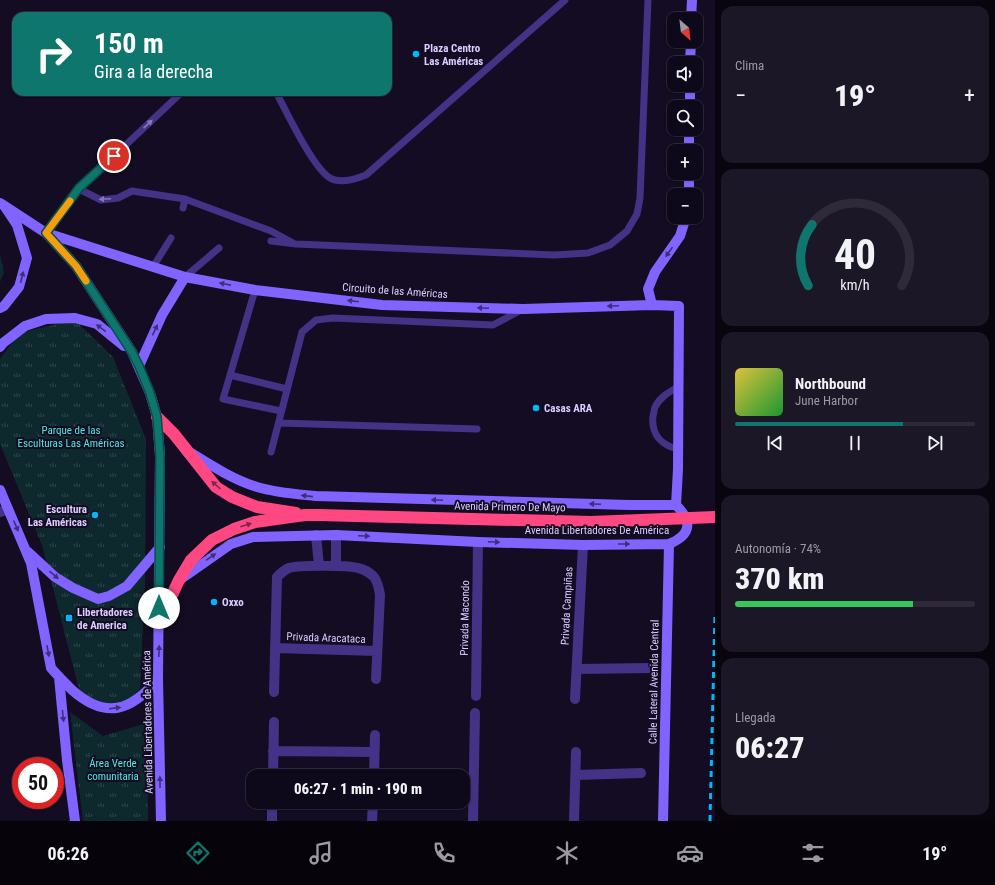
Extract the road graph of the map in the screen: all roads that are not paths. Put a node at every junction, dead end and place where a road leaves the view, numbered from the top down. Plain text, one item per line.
1 (565, 0) edge
2 (648, 0) edge
3 (692, 0) edge
4 (692, 12) edge
5 (178, 96) edge
6 (278, 96) edge
7 (79, 188) junction
8 (185, 199) junction
9 (2, 204) edge
10 (182, 208) dead end
11 (684, 224) edge
12 (46, 233) junction
13 (171, 238) dead end
14 (271, 241) dead end
15 (296, 244) junction
16 (219, 248) dead end
17 (153, 267) junction
18 (185, 277) junction
19 (255, 290) junction
20 (652, 305) junction
21 (0, 308) edge
22 (523, 309) junction
23 (0, 347) edge
24 (132, 352) junction
25 (139, 366) junction
26 (230, 375) junction
27 (678, 387) junction
28 (287, 389) junction
29 (281, 411) junction
30 (157, 417) junction
31 (278, 423) junction
32 (477, 429) dead end
33 (678, 449) junction
34 (188, 452) junction
35 (271, 452) dead end
36 (0, 490) edge
37 (676, 505) junction
38 (4, 510) edge
39 (305, 515) junction
40 (715, 517) edge
41 (316, 535) junction
42 (336, 535) junction
43 (478, 542) junction
44 (669, 544) junction
45 (582, 545) junction
46 (160, 547) junction
47 (25, 549) junction
48 (319, 566) junction
49 (336, 566) junction
50 (179, 580) junction
51 (159, 623) junction
52 (275, 648) junction
53 (377, 651) junction
54 (649, 668) dead end
55 (577, 669) junction
56 (59, 678) junction
57 (376, 678) dead end
58 (158, 679) junction
59 (274, 692) dead end
60 (476, 696) dead end
61 (575, 700) dead end
62 (475, 713) dead end
63 (274, 722) dead end
64 (375, 735) dead end
65 (273, 751) junction
66 (374, 752) junction
67 (576, 752) dead end
68 (273, 769) edge
69 (374, 769) edge
70 (641, 774) dead end
71 (576, 775) junction
72 (272, 809) edge
73 (373, 809) edge
74 (75, 821) edge
75 (161, 821) edge
76 (272, 821) edge
77 (372, 821) edge
78 (473, 821) edge
79 (574, 821) edge
80 (663, 821) edge

1 - 6 lane
2 - 15 lane
3 - 4 main road
7 -> 5 lane
8 -> 7 lane
7 - 12 lane
8 - 10 lane
8 - 15 lane
9 - 12 main road
21 -> 9 main road
11 -> 20 main road
12 - 17 main road, Circuito de las Américas
12 - 24 main road
13 - 17 lane
14 - 15 lane
16 - 18 lane
17 - 18 main road, Circuito de las Américas
19 -> 18 main road, Circuito de las Américas
25 -> 18 main road
22 -> 19 main road, Circuito de las Américas
19 - 26 lane
20 -> 22 main road, Circuito de las Américas
20 - 27 main road, Circuito de las Américas
22 - 28 lane
24 -> 23 main road
24 - 25 main road
25 - 30 main road
26 - 28 lane
26 - 29 lane
27 - 33 main road
27 - 33 lane
28 - 29 lane
29 - 31 lane
30 - 34 highway, Avenida Primero De Mayo
30 - 46 main road
31 - 32 lane
31 - 35 lane
33 - 37 main road
37 -> 34 main road
39 -> 34 highway, Avenida Primero De Mayo
36 - 38 main road
37 - 44 main road, Avenida Libertadores De América
38 -> 47 main road
39 - 40 highway, Avenida Primero De Mayo, bridge
50 -> 39 highway, Avenida Primero De Mayo
41 - 42 main road, Avenida Libertadores De América
41 - 48 street
50 -> 41 main road, Avenida Libertadores De América
42 -> 43 main road, Avenida Libertadores De América
42 - 49 street
43 -> 45 main road, Avenida Libertadores De América
43 - 60 street, Privada Macondo
45 -> 44 main road, Avenida Libertadores De América
44 - 80 main road, Calle Lateral Avenida Central
45 - 55 street, Privada Campiñas
47 -> 46 main road
46 - 51 main road
47 -> 56 main road
48 - 49 street, Privada Aracataca
48 - 52 street, Privada Aracataca
49 - 53 street, Privada Aracataca
50 - 51 highway, Avenida Primero De Mayo
58 -> 51 main road, Avenida Libertadores de América
52 - 53 street, Privada Aracataca
52 - 59 street, Privada Aracataca
53 - 57 street, Privada Aracataca
54 - 55 street
55 - 61 street, Privada Campiñas
56 -> 58 main road
56 -> 74 main road
75 -> 58 main road, Avenida Libertadores de América
62 - 78 street
63 - 65 street
64 - 66 street
65 - 66 street
65 - 68 street
66 - 69 street
67 - 71 street
70 - 71 street
71 - 79 street
72 - 76 street
73 - 77 street

